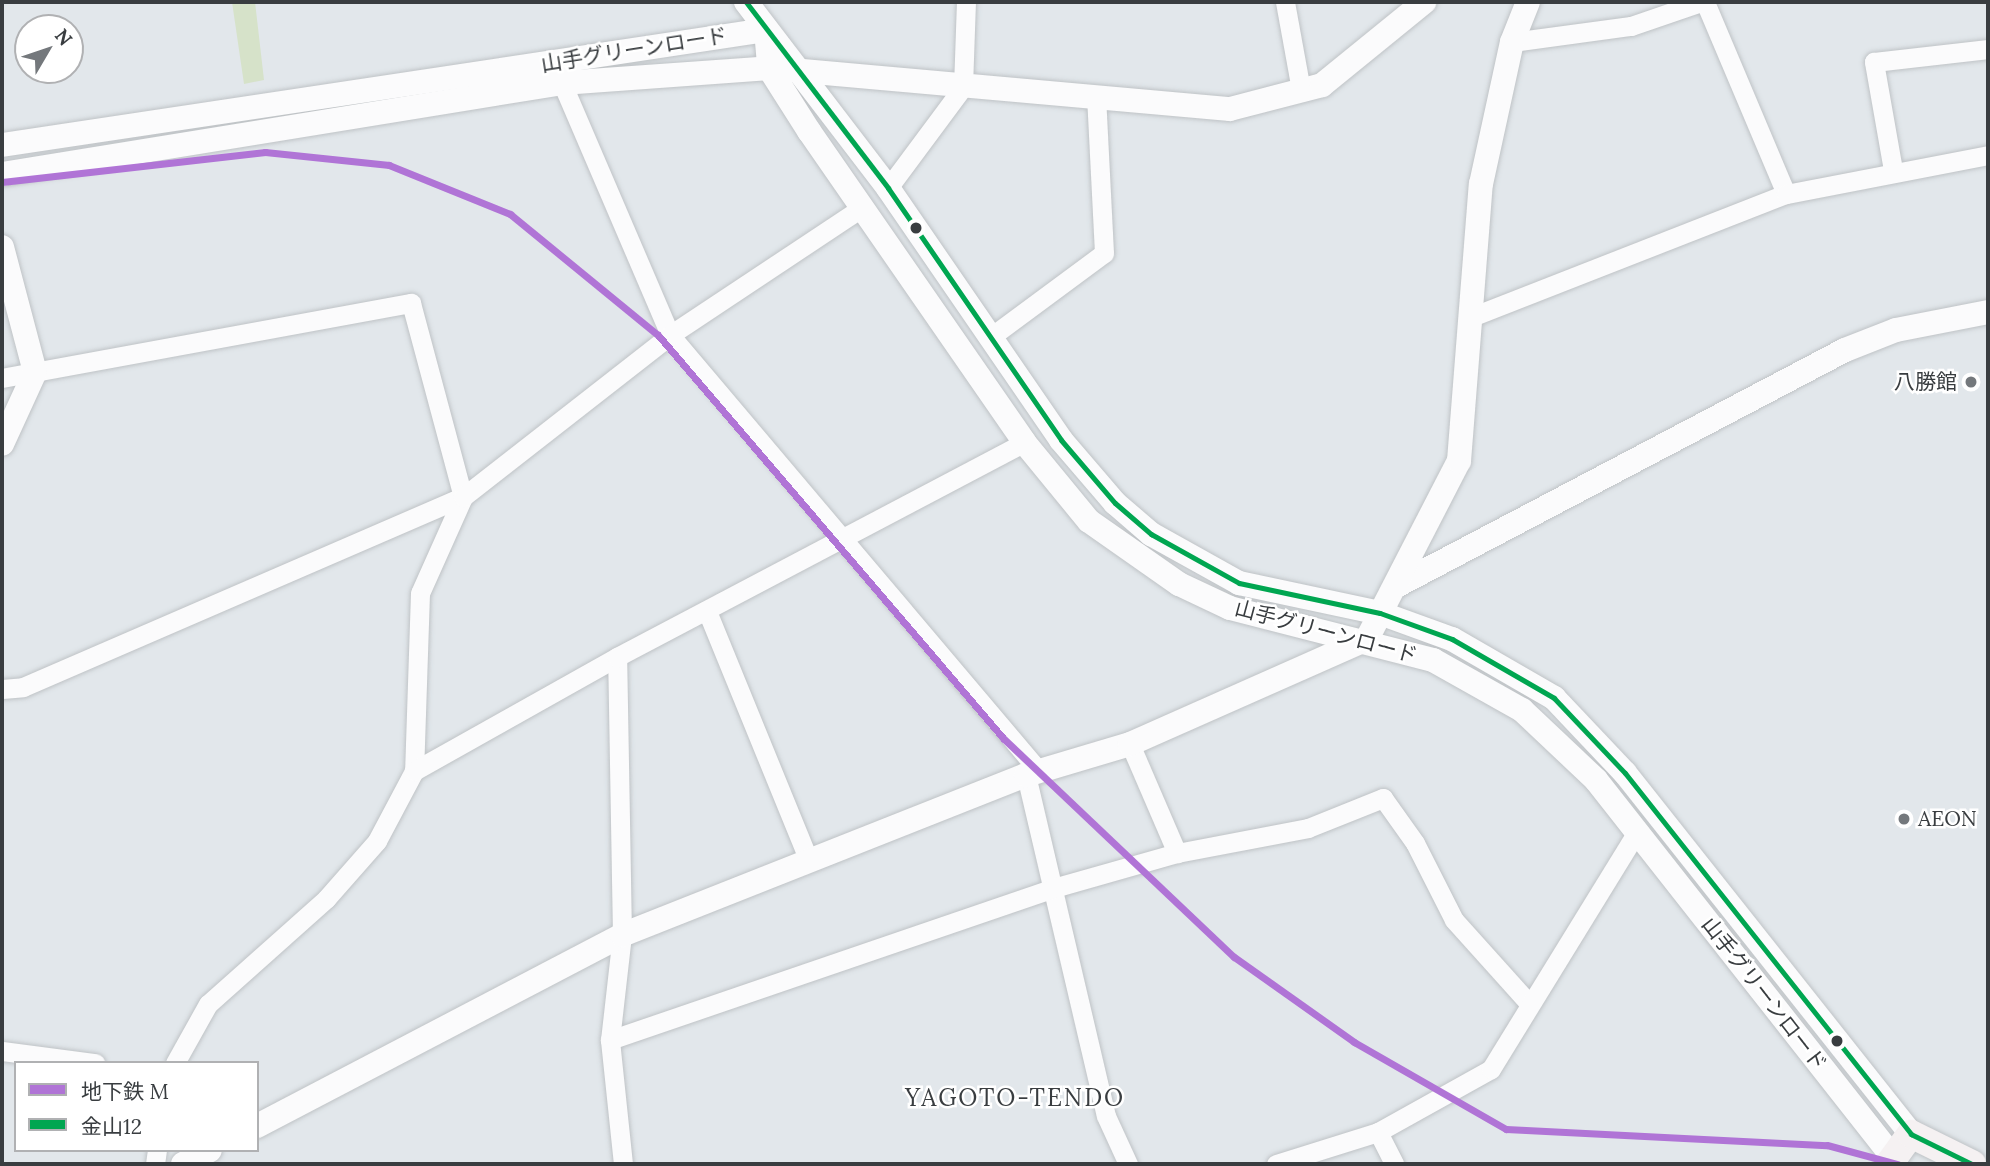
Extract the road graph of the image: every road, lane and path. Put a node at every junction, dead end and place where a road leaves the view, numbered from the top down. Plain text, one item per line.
1 (746, 2) edge
2 (966, 2) edge
3 (1285, 2) edge
4 (1424, 2) edge
5 (1528, 2) edge
6 (1703, 2) edge
7 (766, 30) junction
8 (1512, 42) junction
9 (1988, 48) edge
10 (798, 67) junction
11 (769, 68) junction
12 (562, 83) junction
13 (963, 87) junction
14 (1301, 90) junction
15 (1096, 95) junction
16 (2, 145) edge
17 (1988, 155) edge
18 (1894, 170) junction
19 (2, 174) edge
20 (888, 188) junction
21 (1786, 194) junction
22 (863, 207) junction
23 (2, 247) edge
24 (1988, 312) edge
25 (1474, 317) junction
26 (670, 335) junction
27 (992, 336) junction
28 (35, 372) junction
29 (2, 378) edge
30 (1024, 442) junction
31 (2, 444) edge
32 (463, 497) junction
33 (844, 541) junction
34 (1396, 586) junction
35 (708, 611) junction
36 (1380, 613) junction
37 (1367, 639) junction
38 (617, 657) junction
39 (2, 689) edge
40 (1130, 744) junction
41 (414, 771) junction
42 (1033, 773) junction
43 (1637, 832) junction
44 (1177, 853) junction
45 (809, 861) junction
46 (1057, 887) junction
47 (622, 935) junction
48 (1527, 1001) junction
49 (610, 1040) junction
50 (2, 1051) edge
51 (80, 1061) edge
52 (176, 1061) edge
53 (259, 1125) edge
54 (1378, 1132) junction
55 (1911, 1134) junction
56 (206, 1152) edge
57 (1896, 1162) edge
58 (184, 1164) edge
59 (623, 1164) edge
60 (1128, 1164) edge
61 (1276, 1164) edge
62 (1394, 1164) edge
63 (1972, 1164) edge

1 - 7 street
2 - 13 street
3 - 14 street
4 - 14 street
5 - 8 street
6 - 8 street
6 - 21 street
7 - 10 street, 山手グリーンロード
7 - 11 street
7 - 16 street, 山手グリーンロード
8 - 25 street
9 - 18 street
10 - 11 street
10 - 13 street
10 - 20 street, 山手グリーンロード
11 - 12 street, 山手グリーンロード
11 - 22 street, 山手グリーンロード
12 - 19 street, 山手グリーンロード
12 - 26 street
13 - 15 street
13 - 20 street
14 - 15 street
15 - 27 street
17 - 18 street
18 - 21 street
20 - 27 street, 山手グリーンロード
21 - 25 street
22 - 26 street
22 - 30 street, 山手グリーンロード
23 - 28 street
24 - 34 street
25 - 34 street
26 - 32 street
26 - 33 street
27 - 36 street, 山手グリーンロード
28 - 29 street
28 - 31 street
28 - 32 street
30 - 33 street
30 - 37 street, 山手グリーンロード
32 - 39 street
32 - 41 street
33 - 35 street
33 - 42 street
34 - 36 street
35 - 38 street
35 - 45 street
36 - 37 street
36 - 55 street, 山手グリーンロード
37 - 40 street
37 - 43 street, 山手グリーンロード
38 - 41 street
38 - 47 street
40 - 42 street
40 - 44 street
41 - 52 street
42 - 45 street
42 - 46 street
43 - 48 street
43 - 57 street, 山手グリーンロード
44 - 46 street
44 - 48 street
45 - 47 street
46 - 49 street
46 - 60 street
47 - 49 street
47 - 53 street
48 - 54 street
49 - 59 street
50 - 51 street
54 - 61 street
54 - 62 street
55 - 57 main road
55 - 63 main road
56 - 58 street

